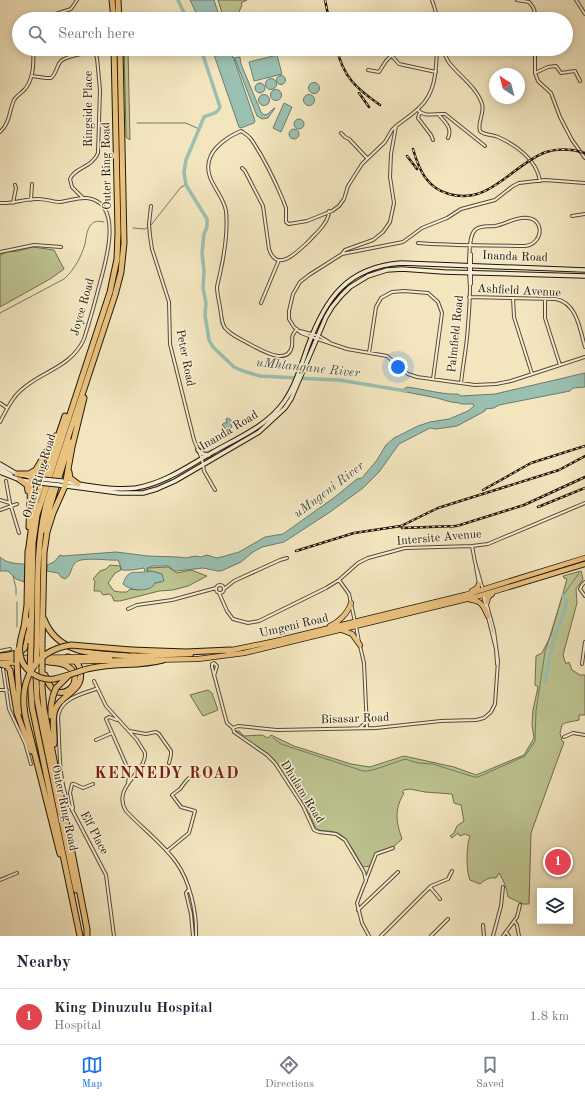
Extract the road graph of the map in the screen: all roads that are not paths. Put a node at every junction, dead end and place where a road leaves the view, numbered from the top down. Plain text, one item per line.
1 (77, 0) edge
2 (112, 0) edge
3 (118, 0) edge
4 (432, 0) edge
5 (518, 0) edge
6 (576, 0) edge
7 (529, 1) edge
8 (59, 12) edge
9 (113, 12) edge
10 (119, 12) edge
11 (436, 12) edge
12 (535, 12) edge
13 (585, 14) edge
14 (34, 56) edge
15 (71, 56) edge
16 (96, 56) edge
17 (114, 56) edge
18 (120, 56) edge
19 (392, 56) joint
20 (437, 56) edge
21 (446, 56) edge
22 (535, 56) edge
23 (368, 70) dead end
24 (436, 72) junction
25 (535, 73) junction
26 (32, 76) junction
27 (580, 81) dead end
28 (418, 110) junction
29 (420, 112) junction
30 (438, 114) junction
31 (396, 126) junction
32 (0, 132) edge
33 (341, 133) dead end
34 (448, 138) dead end
35 (433, 140) dead end
36 (485, 146) dead end
37 (367, 158) junction
38 (585, 158) edge
39 (242, 168) dead end
40 (540, 181) junction
41 (585, 183) edge
42 (32, 184) dead end
43 (15, 185) dead end
44 (83, 198) junction
45 (31, 200) junction
46 (0, 203) edge
47 (13, 203) junction
48 (151, 206) dead end
49 (329, 212) junction
50 (585, 214) edge
51 (572, 216) dead end
52 (418, 243) dead end
53 (471, 245) junction
54 (61, 247) dead end
55 (0, 252) edge
56 (342, 254) junction
57 (279, 260) junction
58 (470, 264) junction
59 (585, 270) edge
60 (470, 273) junction
61 (585, 276) edge
62 (469, 297) junction
63 (513, 298) junction
64 (545, 299) junction
65 (261, 303) dead end
66 (297, 329) junction
67 (312, 336) junction
68 (318, 337) junction
69 (585, 347) edge
70 (90, 350) junction
71 (370, 353) junction
72 (585, 357) edge
73 (560, 365) junction
74 (303, 366) junction
75 (90, 372) junction
76 (532, 374) junction
77 (433, 379) junction
78 (460, 383) junction
79 (295, 386) junction
80 (85, 393) junction
81 (0, 403) edge
82 (8, 408) junction
83 (0, 422) edge
84 (62, 425) junction
85 (198, 450) junction
86 (209, 455) junction
87 (202, 459) junction
88 (0, 464) edge
89 (203, 466) junction
90 (0, 468) edge
91 (36, 468) junction
92 (0, 473) edge
93 (17, 477) junction
94 (31, 480) junction
95 (6, 481) dead end
96 (68, 483) junction
97 (215, 490) dead end
98 (0, 500) edge
99 (585, 503) edge
100 (11, 504) junction
101 (17, 504) dead end
102 (0, 510) edge
103 (29, 510) junction
104 (19, 533) dead end
105 (30, 543) junction
106 (43, 544) junction
107 (472, 546) junction
108 (287, 558) dead end
109 (585, 558) edge
110 (585, 564) edge
111 (476, 566) junction
112 (338, 580) junction
113 (585, 582) edge
114 (479, 584) junction
115 (228, 585) junction
116 (223, 586) junction
117 (216, 588) junction
118 (224, 591) junction
119 (497, 591) junction
120 (219, 593) junction
121 (483, 593) junction
122 (585, 596) edge
123 (465, 597) junction
124 (223, 599) junction
125 (487, 602) junction
126 (351, 603) junction
127 (40, 606) junction
128 (28, 607) junction
129 (128, 609) dead end
130 (42, 614) junction
131 (488, 616) junction
132 (355, 624) junction
133 (22, 627) junction
134 (323, 630) junction
135 (342, 630) junction
136 (585, 642) edge
137 (40, 644) junction
138 (360, 645) junction
139 (10, 650) dead end
140 (230, 650) junction
141 (0, 651) edge
142 (135, 656) junction
143 (0, 657) edge
144 (68, 657) junction
145 (163, 660) junction
146 (76, 661) junction
147 (49, 662) junction
148 (0, 663) edge
149 (582, 664) dead end
150 (42, 668) junction
151 (3, 670) dead end
152 (498, 671) junction
153 (69, 675) junction
154 (33, 676) junction
155 (214, 676) junction
156 (94, 680) dead end
157 (97, 689) junction
158 (0, 690) edge
159 (7, 690) junction
160 (118, 720) junction
161 (367, 720) junction
162 (22, 727) junction
163 (233, 728) junction
164 (360, 728) junction
165 (367, 728) junction
166 (129, 731) junction
167 (112, 733) junction
168 (585, 735) edge
169 (564, 737) dead end
170 (96, 740) dead end
171 (54, 744) junction
172 (55, 763) junction
173 (169, 763) dead end
174 (30, 764) dead end
175 (39, 774) junction
176 (189, 778) dead end
177 (93, 784) dead end
178 (127, 784) junction
179 (72, 810) junction
180 (393, 848) dead end
181 (167, 851) junction
182 (452, 871) dead end
183 (398, 872) dead end
184 (17, 873) dead end
185 (0, 880) edge
186 (68, 880) junction
187 (366, 881) junction
188 (503, 887) dead end
189 (429, 888) junction
190 (188, 889) junction
191 (440, 899) dead end
192 (520, 905) dead end
193 (358, 910) junction
194 (448, 919) dead end
195 (514, 921) junction
196 (483, 925) dead end
197 (506, 932) junction
198 (80, 936) edge
199 (86, 936) edge
200 (114, 936) edge
201 (193, 936) edge
202 (196, 936) edge
203 (369, 936) edge
204 (381, 936) edge
205 (431, 936) edge
206 (484, 936) edge
207 (493, 936) edge
208 (503, 936) edge
209 (509, 936) edge
210 (520, 936) edge

1 - 8 street
2 - 9 highway
3 - 10 highway
4 - 11 street
5 - 7 street
6 - 13 street
7 - 12 street
14 - 26 street
15 - 26 street, Ringside Place
16 - 44 street, Ringside Place
17 - 70 highway, Outer Ring Road
18 - 75 highway, Outer Ring Road
19 - 23 street
19 - 24 street
20 - 24 street
21 - 40 street
22 - 25 street
24 - 28 street
25 - 27 street
25 - 38 street
26 - 32 street
28 - 29 street
28 - 31 street
29 - 30 street
29 - 35 street
30 - 34 street
30 - 36 street
31 - 37 street
31 - 56 street
33 - 37 street
37 - 49 street
39 - 57 street
40 - 41 street
40 - 56 street
42 - 45 street
43 - 47 street
44 - 45 street
44 - 82 street, Joyce Road
45 - 47 street
46 - 47 street
48 - 85 street, Peter Road
49 - 57 street
49 - 66 street
50 - 51 street
52 - 53 street
53 - 53 street
53 - 58 street, Palmfield Road
54 - 55 street
56 - 66 street
57 - 65 street
58 - 59 main road, Inanda Road
58 - 60 street, Palmfield Road
58 - 67 main road, Inanda Road
60 - 61 main road, Inanda Road
60 - 62 street, Palmfield Road
60 - 68 main road, Inanda Road
62 - 63 street, Ashfield Avenue
62 - 78 street, Palmfield Road
63 - 64 street, Ashfield Avenue
63 - 76 street
64 - 69 street, Ashfield Avenue
64 - 73 street
66 - 67 street
67 - 68 street
67 - 74 main road, Inanda Road
68 - 71 street
68 - 74 main road, Inanda Road
70 - 84 highway
70 - 105 highway, Outer Ring Road
71 - 77 street
71 - 77 street
72 - 73 street
73 - 76 street
74 - 79 main road, Inanda Road
75 - 80 highway
75 - 106 highway, Outer Ring Road
76 - 78 street
77 - 78 street
79 - 86 main road, Inanda Road
79 - 89 main road, Inanda Road
80 - 96 highway
80 - 106 highway
81 - 82 street
82 - 83 street, Joyce Road
84 - 91 highway
84 - 105 highway
85 - 86 main road
85 - 87 street, Peter Road
86 - 87 main road, Inanda Road
87 - 89 street, Peter Road
87 - 96 main road, Inanda Road
88 - 93 main road, Inanda Road
89 - 96 main road, Inanda Road
89 - 97 street, Peter Road
90 - 93 main road
91 - 93 highway
91 - 94 highway
92 - 93 main road
93 - 94 main road, Inanda Road
93 - 94 main road, Inanda Road
93 - 103 highway
94 - 96 main road, Inanda Road, bridge
94 - 103 highway
95 - 100 street
96 - 106 highway
98 - 100 street
99 - 107 street, Intersite Avenue
100 - 101 street
100 - 102 street
100 - 104 street
103 - 105 highway
105 - 128 highway, Outer Ring Road
105 - 128 highway
106 - 127 highway, Outer Ring Road
106 - 127 highway
107 - 111 street
107 - 112 street, Intersite Avenue
108 - 115 street
109 - 121 highway, Umgeni Road
110 - 119 highway, Umgeni Road
111 - 114 street
111 - 121 street
112 - 124 street, Intersite Avenue
112 - 126 street
113 - 122 street
114 - 121 street
114 - 123 highway
115 - 116 street
115 - 118 street
116 - 117 street
116 - 118 street
117 - 120 street
117 - 129 street
118 - 120 street
118 - 124 street, Intersite Avenue
119 - 121 highway, Umgeni Road
119 - 125 highway
120 - 124 street, Intersite Avenue
121 - 123 highway, Umgeni Road
121 - 125 street
121 - 131 street
123 - 131 highway
123 - 132 highway, Umgeni Road
125 - 152 street
126 - 132 street
126 - 134 highway
127 - 130 highway
127 - 137 highway, Outer Ring Road
128 - 133 highway
128 - 143 highway
128 - 154 highway, Outer Ring Road, bridge
130 - 137 highway
130 - 142 highway
131 - 152 street
132 - 134 highway, Umgeni Road
132 - 135 highway, Umgeni Road
132 - 138 street
133 - 153 highway, bridge
133 - 162 highway, bridge
134 - 140 highway, Umgeni Road
135 - 138 highway
135 - 145 highway, Umgeni Road
136 - 149 street
137 - 150 highway, bridge
137 - 154 highway, Outer Ring Road, bridge
138 - 161 street
139 - 141 street
140 - 142 highway, Umgeni Road
140 - 175 highway, bridge
142 - 144 highway, Umgeni Road
143 - 144 highway, Umgeni Road
144 - 146 highway
145 - 146 highway, Umgeni Road
145 - 153 highway, bridge
146 - 147 highway, Umgeni Road
146 - 171 highway
147 - 148 highway, Umgeni Road
147 - 150 highway
148 - 162 highway
150 - 172 highway
151 - 159 street
152 - 165 street, Bisasar Road
153 - 171 highway, bridge
154 - 186 highway, Outer Ring Road
154 - 199 highway, Outer Ring Road
155 - 155 street
155 - 163 street
156 - 157 street
157 - 160 street
157 - 179 street, Elf Place
158 - 159 street
159 - 174 street
160 - 166 street
160 - 167 street
161 - 164 street
161 - 165 street
162 - 175 highway
163 - 164 street, Bisasar Road
163 - 187 street, Dhulam Road
164 - 165 street, Bisasar Road
166 - 173 street
166 - 178 street
167 - 170 street
167 - 178 street
168 - 169 street
171 - 172 highway
172 - 199 highway
175 - 186 highway
176 - 181 street
177 - 179 street
178 - 181 street
179 - 200 street, Elf Place
180 - 187 street
181 - 190 street
182 - 189 street
183 - 193 street
184 - 185 street
186 - 198 highway, Outer Ring Road
187 - 193 street
188 - 207 street
189 - 191 street
189 - 204 street
190 - 201 street
190 - 202 street
192 - 195 street
193 - 203 street
194 - 205 street
195 - 197 street
195 - 210 street
196 - 206 street
197 - 208 street
197 - 209 street

